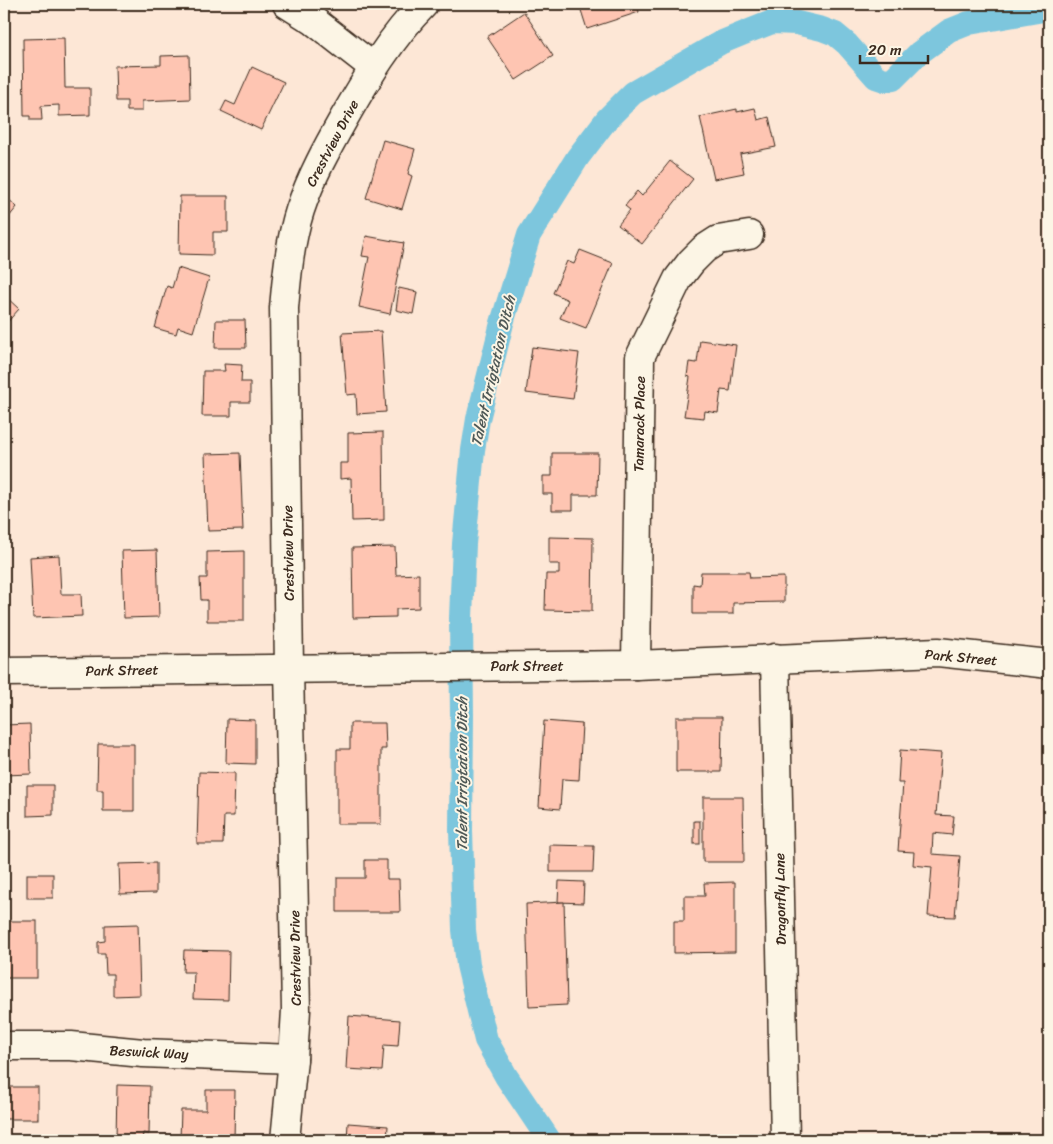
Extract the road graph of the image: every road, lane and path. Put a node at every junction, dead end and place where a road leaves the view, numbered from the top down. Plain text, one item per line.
1 (287, 4) edge
2 (424, 4) edge
3 (373, 68) junction
4 (749, 235) dead end
5 (776, 658) junction
6 (1049, 664) edge
7 (636, 665) junction
8 (289, 668) junction
9 (4, 672) edge
10 (4, 1046) edge
11 (293, 1059) junction
12 (284, 1140) edge
13 (785, 1140) edge

1 - 3 street
2 - 3 street, Crestview Drive
3 - 8 street, Crestview Drive
4 - 7 street, Tamarack Place
5 - 6 street, Park Street
5 - 7 street, Park Street
5 - 13 street, Dragonfly Lane
7 - 8 street, Park Street
8 - 9 street, Park Street
8 - 11 street, Crestview Drive
10 - 11 street, Beswick Way
11 - 12 street, Crestview Drive

